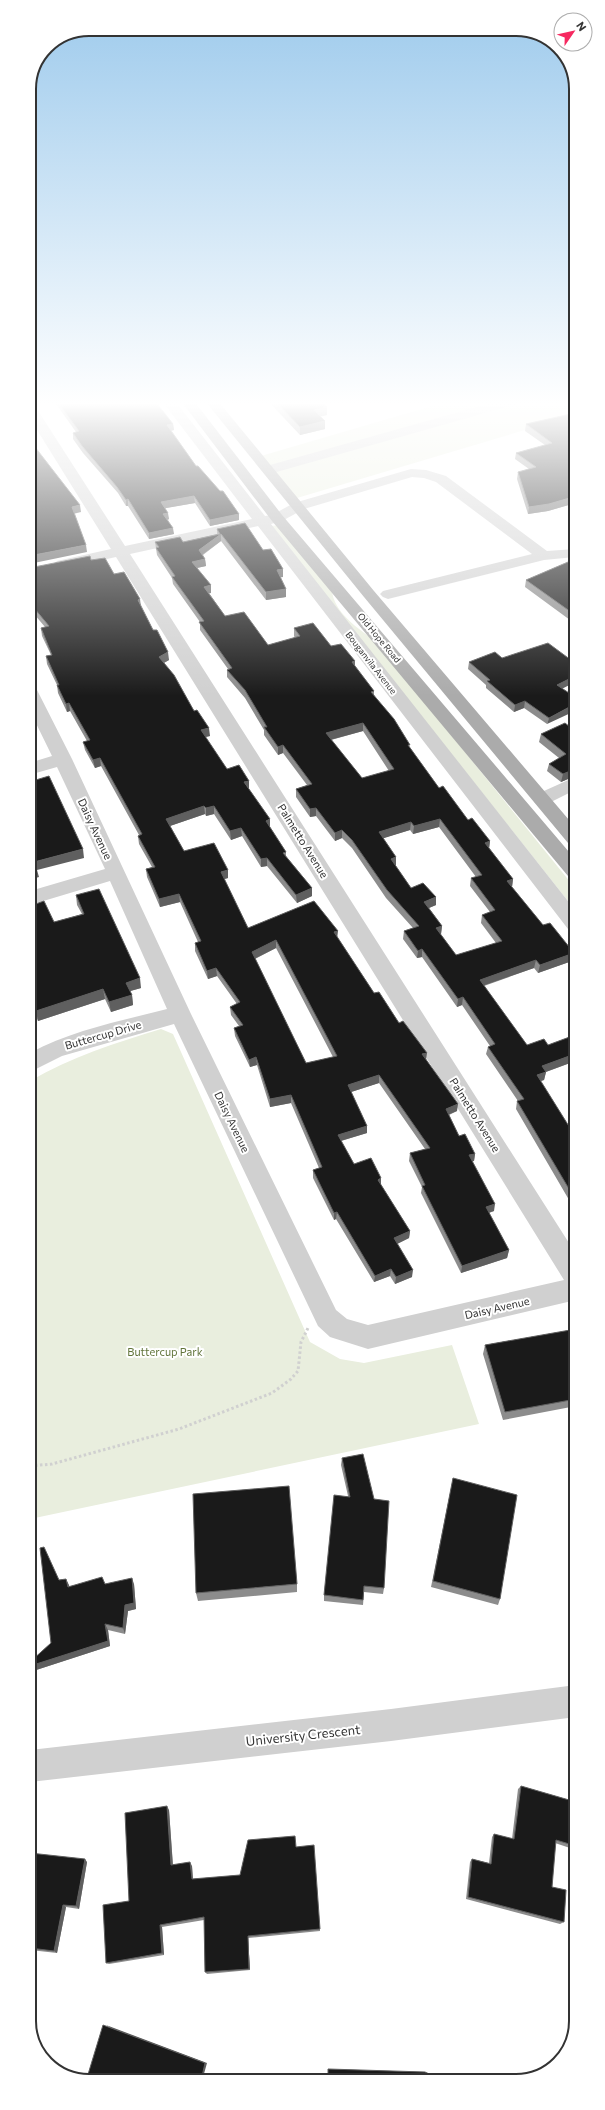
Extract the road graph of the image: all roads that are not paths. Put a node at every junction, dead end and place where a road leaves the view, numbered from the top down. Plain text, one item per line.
1 (89, 499) edge
2 (252, 499) edge
3 (254, 499) edge
4 (293, 499) edge
5 (321, 499) edge
6 (468, 499) edge
7 (299, 506) junction
8 (265, 515) junction
9 (119, 547) junction
10 (569, 554) edge
11 (544, 556) junction
12 (48, 562) edge
13 (388, 594) dead end
14 (36, 704) edge
15 (63, 760) junction
16 (36, 767) edge
17 (569, 786) edge
18 (542, 799) junction
19 (569, 832) edge
20 (569, 864) edge
21 (116, 873) junction
22 (36, 896) edge
23 (569, 916) edge
24 (180, 1014) junction
25 (36, 1060) edge
26 (569, 1266) edge
27 (569, 1291) edge
28 (569, 1702) edge
29 (36, 1765) edge

1 - 9 street, Palmetto Avenue
2 - 8 street, Bouganvila Avenue
3 - 8 main road, Old Hope Road
4 - 7 main road, Old Hope Road
5 - 7 street
6 - 11 street
7 - 8 street
7 - 18 main road, Old Hope Road
8 - 9 street
8 - 20 main road, Old Hope Road
8 - 23 street, Bouganvila Avenue
9 - 12 street
9 - 26 street, Palmetto Avenue
10 - 11 street
11 - 13 street
14 - 15 street, Daisy Avenue
15 - 16 street
15 - 21 street, Daisy Avenue
17 - 18 street
18 - 19 main road, Old Hope Road
21 - 22 street
21 - 24 street, Daisy Avenue
24 - 25 street, Buttercup Drive
24 - 27 street, Daisy Avenue
28 - 29 street, University Crescent

